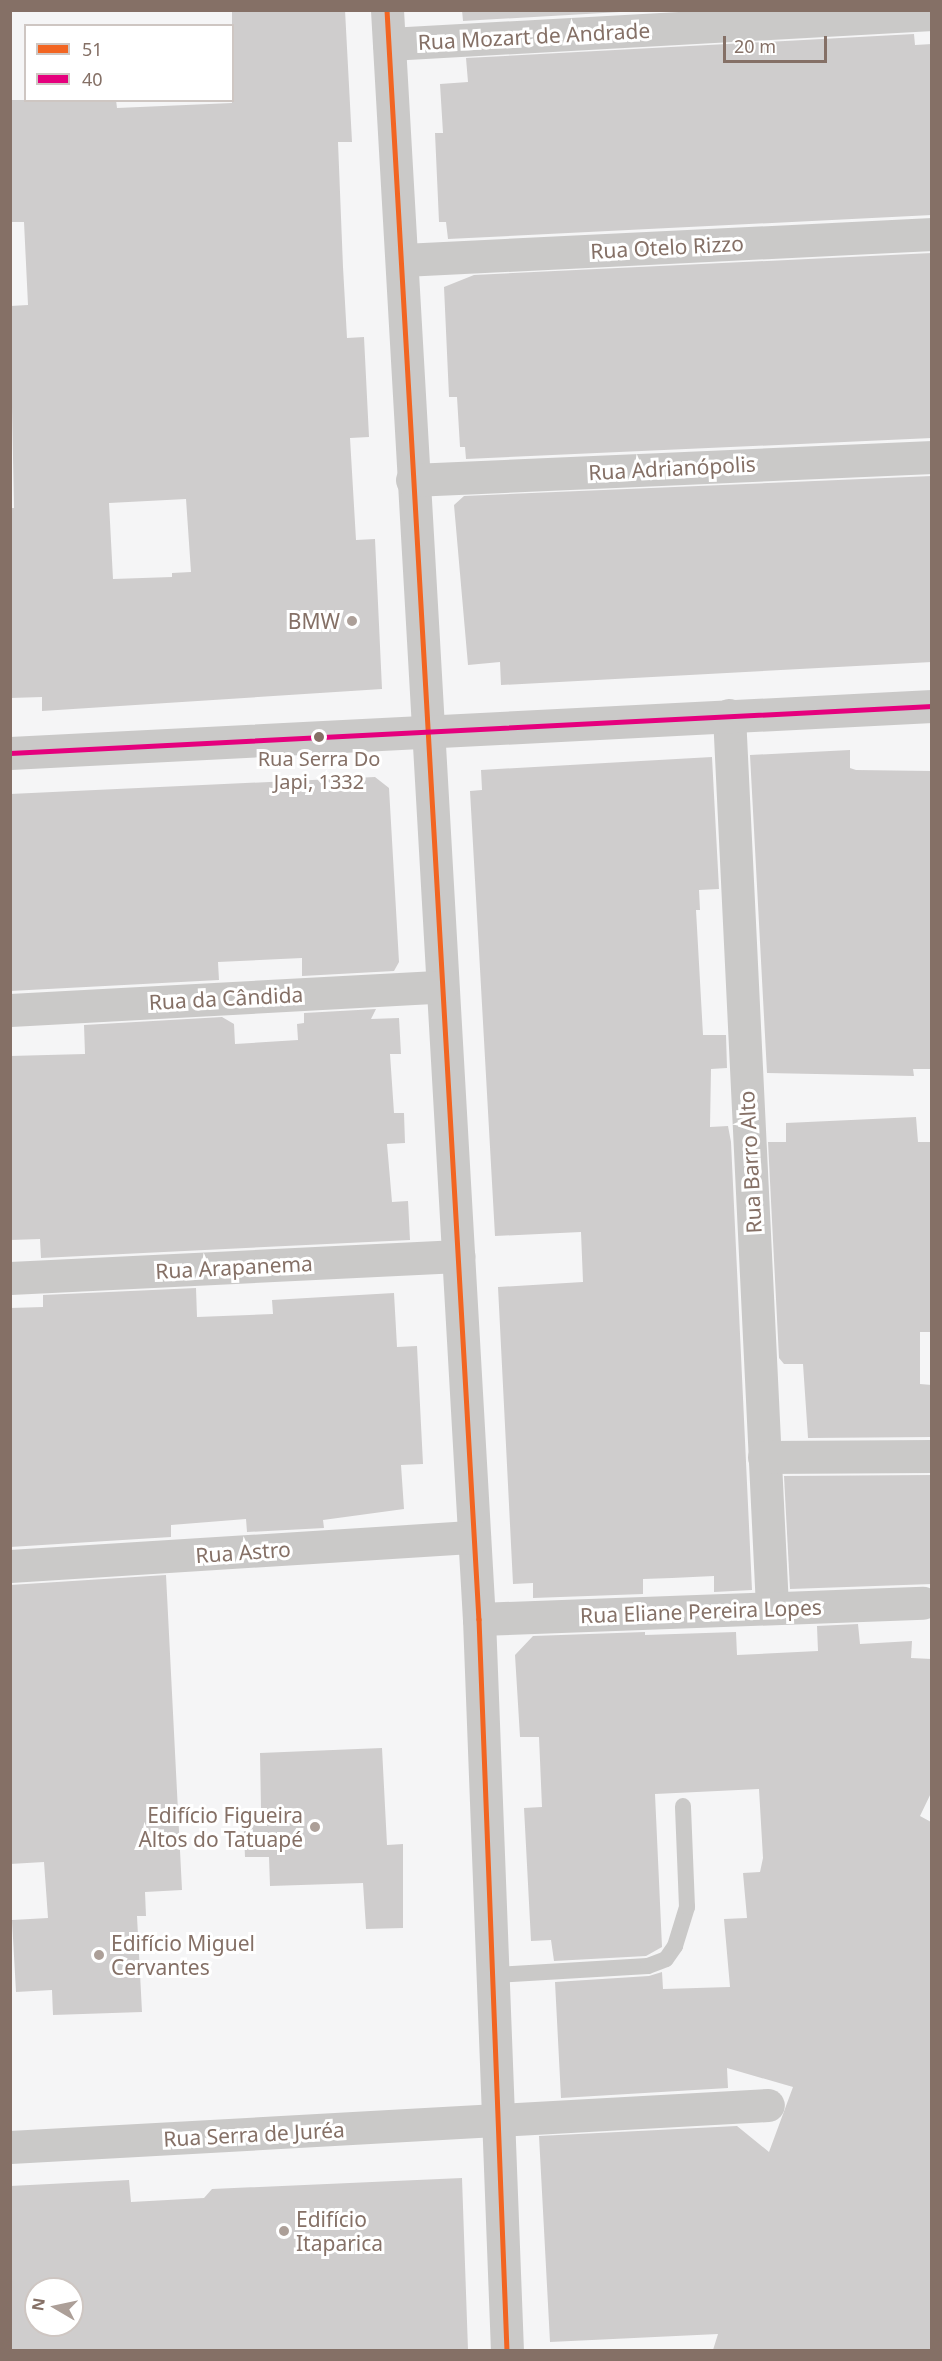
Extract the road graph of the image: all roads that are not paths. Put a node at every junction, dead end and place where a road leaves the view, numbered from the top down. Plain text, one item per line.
1 (387, 10) edge
2 (932, 14) edge
3 (388, 44) junction
4 (932, 234) edge
5 (403, 260) junction
6 (932, 457) edge
7 (412, 480) junction
8 (932, 706) edge
9 (729, 715) junction
10 (425, 731) junction
11 (10, 753) edge
12 (441, 987) junction
13 (10, 1010) edge
14 (458, 1256) junction
15 (10, 1278) edge
16 (932, 1456) edge
17 (764, 1457) junction
18 (474, 1537) junction
19 (11, 1566) edge
20 (923, 1603) dead end
21 (772, 1608) junction
22 (479, 1619) junction
23 (683, 1806) dead end
24 (495, 1975) junction
25 (768, 2105) dead end
26 (498, 2120) junction
27 (10, 2147) edge
28 (507, 2350) edge

1 - 3 street
2 - 3 street, Rua Mozart de Andrade
3 - 5 street
4 - 5 street, Rua Otelo Rizzo
5 - 7 street
6 - 7 street, Rua Adrianópolis
7 - 10 street
8 - 9 street
9 - 10 street
9 - 17 street, Rua Barro Alto
10 - 11 street
10 - 12 street
12 - 13 street, Rua da Cândida
12 - 14 street
14 - 15 street, Rua Arapanema
14 - 18 street
16 - 17 street
17 - 21 street, Rua Barro Alto
18 - 19 street, Rua Astro
18 - 22 street
20 - 21 street, Rua Eliane Pereira Lopes
21 - 22 street, Rua Eliane Pereira Lopes
22 - 24 street
23 - 24 lane
24 - 26 street
25 - 26 street, Rua Serra de Juréa
26 - 27 street, Rua Serra de Juréa
26 - 28 street

